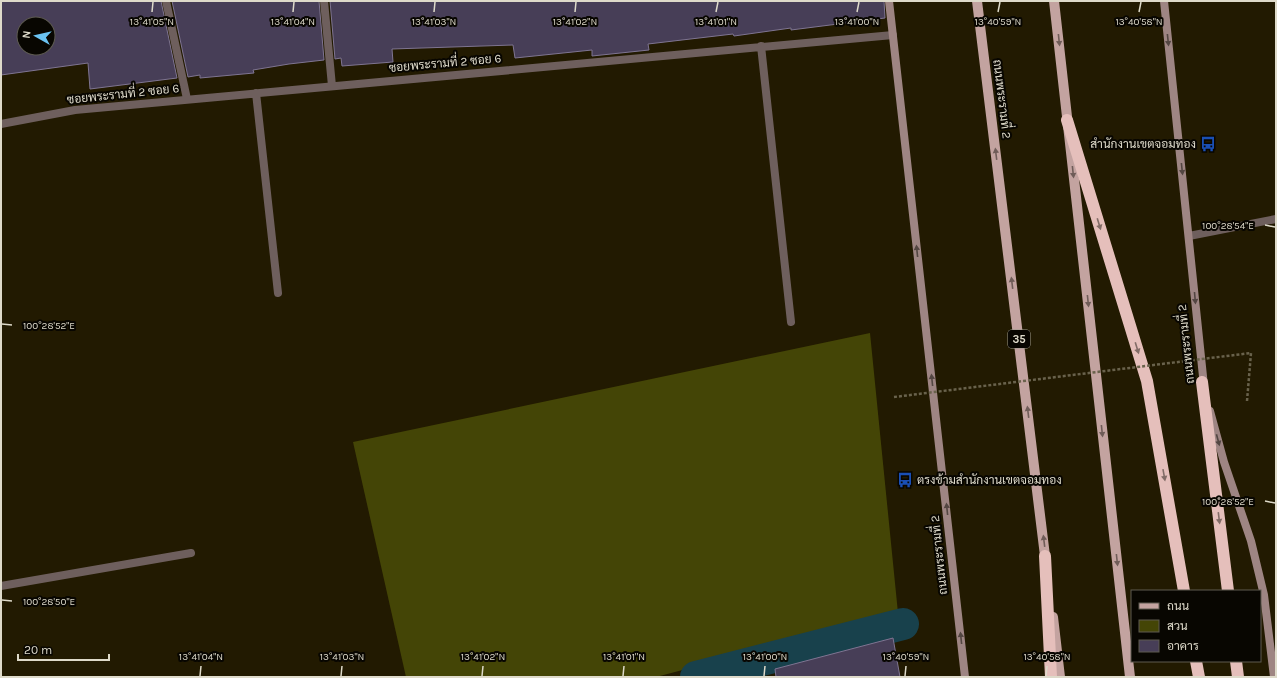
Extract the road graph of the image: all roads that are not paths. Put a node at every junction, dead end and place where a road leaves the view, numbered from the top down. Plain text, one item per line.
1 (166, 1) edge
2 (324, 1) edge
3 (889, 1) edge
4 (977, 1) edge
5 (1054, 1) edge
6 (1164, 1) edge
7 (893, 35) junction
8 (761, 46) junction
9 (332, 86) junction
10 (256, 93) junction
11 (187, 99) junction
12 (1067, 120) junction
13 (1, 124) edge
14 (1276, 219) edge
15 (1189, 236) junction
16 (278, 293) dead end
17 (791, 322) dead end
18 (1202, 382) junction
19 (191, 553) dead end
20 (1046, 556) junction
21 (1, 586) edge
22 (1184, 590) edge
23 (1228, 590) edge
24 (1273, 644) edge
25 (1196, 662) edge
26 (1236, 662) edge
27 (965, 677) edge
28 (1051, 677) edge
29 (1060, 677) edge
30 (1130, 677) edge
31 (1199, 677) edge
32 (1238, 677) edge
33 (1274, 677) edge

1 - 11 street
2 - 9 street
3 - 7 main road, ถนนพระรามที่ 2
20 -> 4 main road, ถนนพระรามที่ 2 / 35
5 -> 12 main road
6 -> 15 main road, ถนนพระรามที่ 2
7 - 8 street, ซอยพระรามที่ 2 ซอย 6
27 -> 7 main road, ถนนพระรามที่ 2
8 - 9 street, ซอยพระรามที่ 2 ซอย 6
8 - 17 street
9 - 10 street, ซอยพระรามที่ 2 ซอย 6
10 - 11 street, ซอยพระรามที่ 2 ซอย 6
10 - 16 street
11 - 13 street, ซอยพระรามที่ 2 ซอย 6
12 -> 22 highway
12 -> 30 main road
14 - 15 street
15 -> 18 main road, ถนนพระรามที่ 2
18 -> 23 highway
18 -> 24 main road, ถนนพระรามที่ 2
19 - 21 street
20 - 28 highway
20 - 29 main road, ถนนพระรามที่ 2 / 35
24 - 33 main road, ถนนพระรามที่ 2
25 - 31 highway
26 - 32 highway

